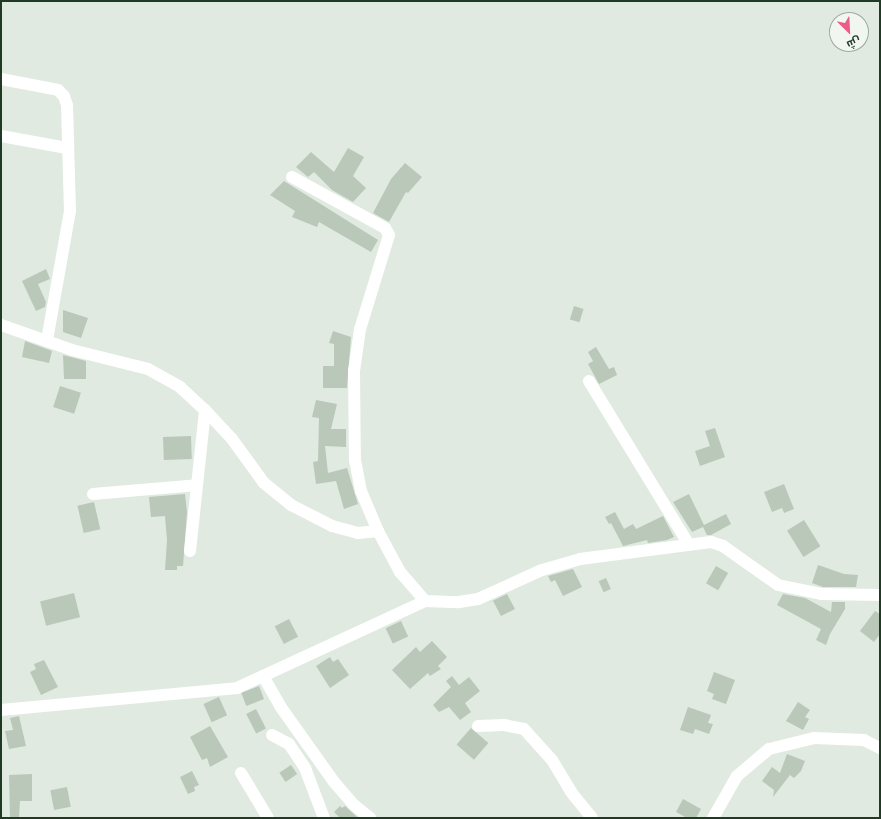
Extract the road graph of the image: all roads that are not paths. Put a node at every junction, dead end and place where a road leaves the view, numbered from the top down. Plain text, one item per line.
1 (1, 79) edge
2 (1, 136) edge
3 (67, 148) junction
4 (292, 177) dead end
5 (1, 325) edge
6 (47, 340) junction
7 (589, 381) dead end
8 (205, 410) junction
9 (197, 485) junction
10 (93, 494) dead end
11 (378, 531) junction
12 (689, 545) junction
13 (190, 551) dead end
14 (880, 595) edge
15 (425, 601) junction
16 (262, 676) junction
17 (1, 710) edge
18 (478, 726) dead end
19 (272, 734) dead end
20 (880, 748) edge
21 (241, 773) dead end
22 (268, 818) edge
23 (324, 818) edge
24 (370, 818) edge
25 (592, 818) edge
26 (713, 818) edge

1 - 3 street
2 - 3 street
3 - 6 street
4 - 11 street
5 - 6 street
6 - 8 street
7 - 12 street
8 - 9 street
8 - 11 street
9 - 10 street
9 - 13 street
11 - 15 street
12 - 14 street
12 - 15 street
15 - 16 street
16 - 17 street
16 - 24 street
18 - 25 street
19 - 23 street
20 - 26 street
21 - 22 street

